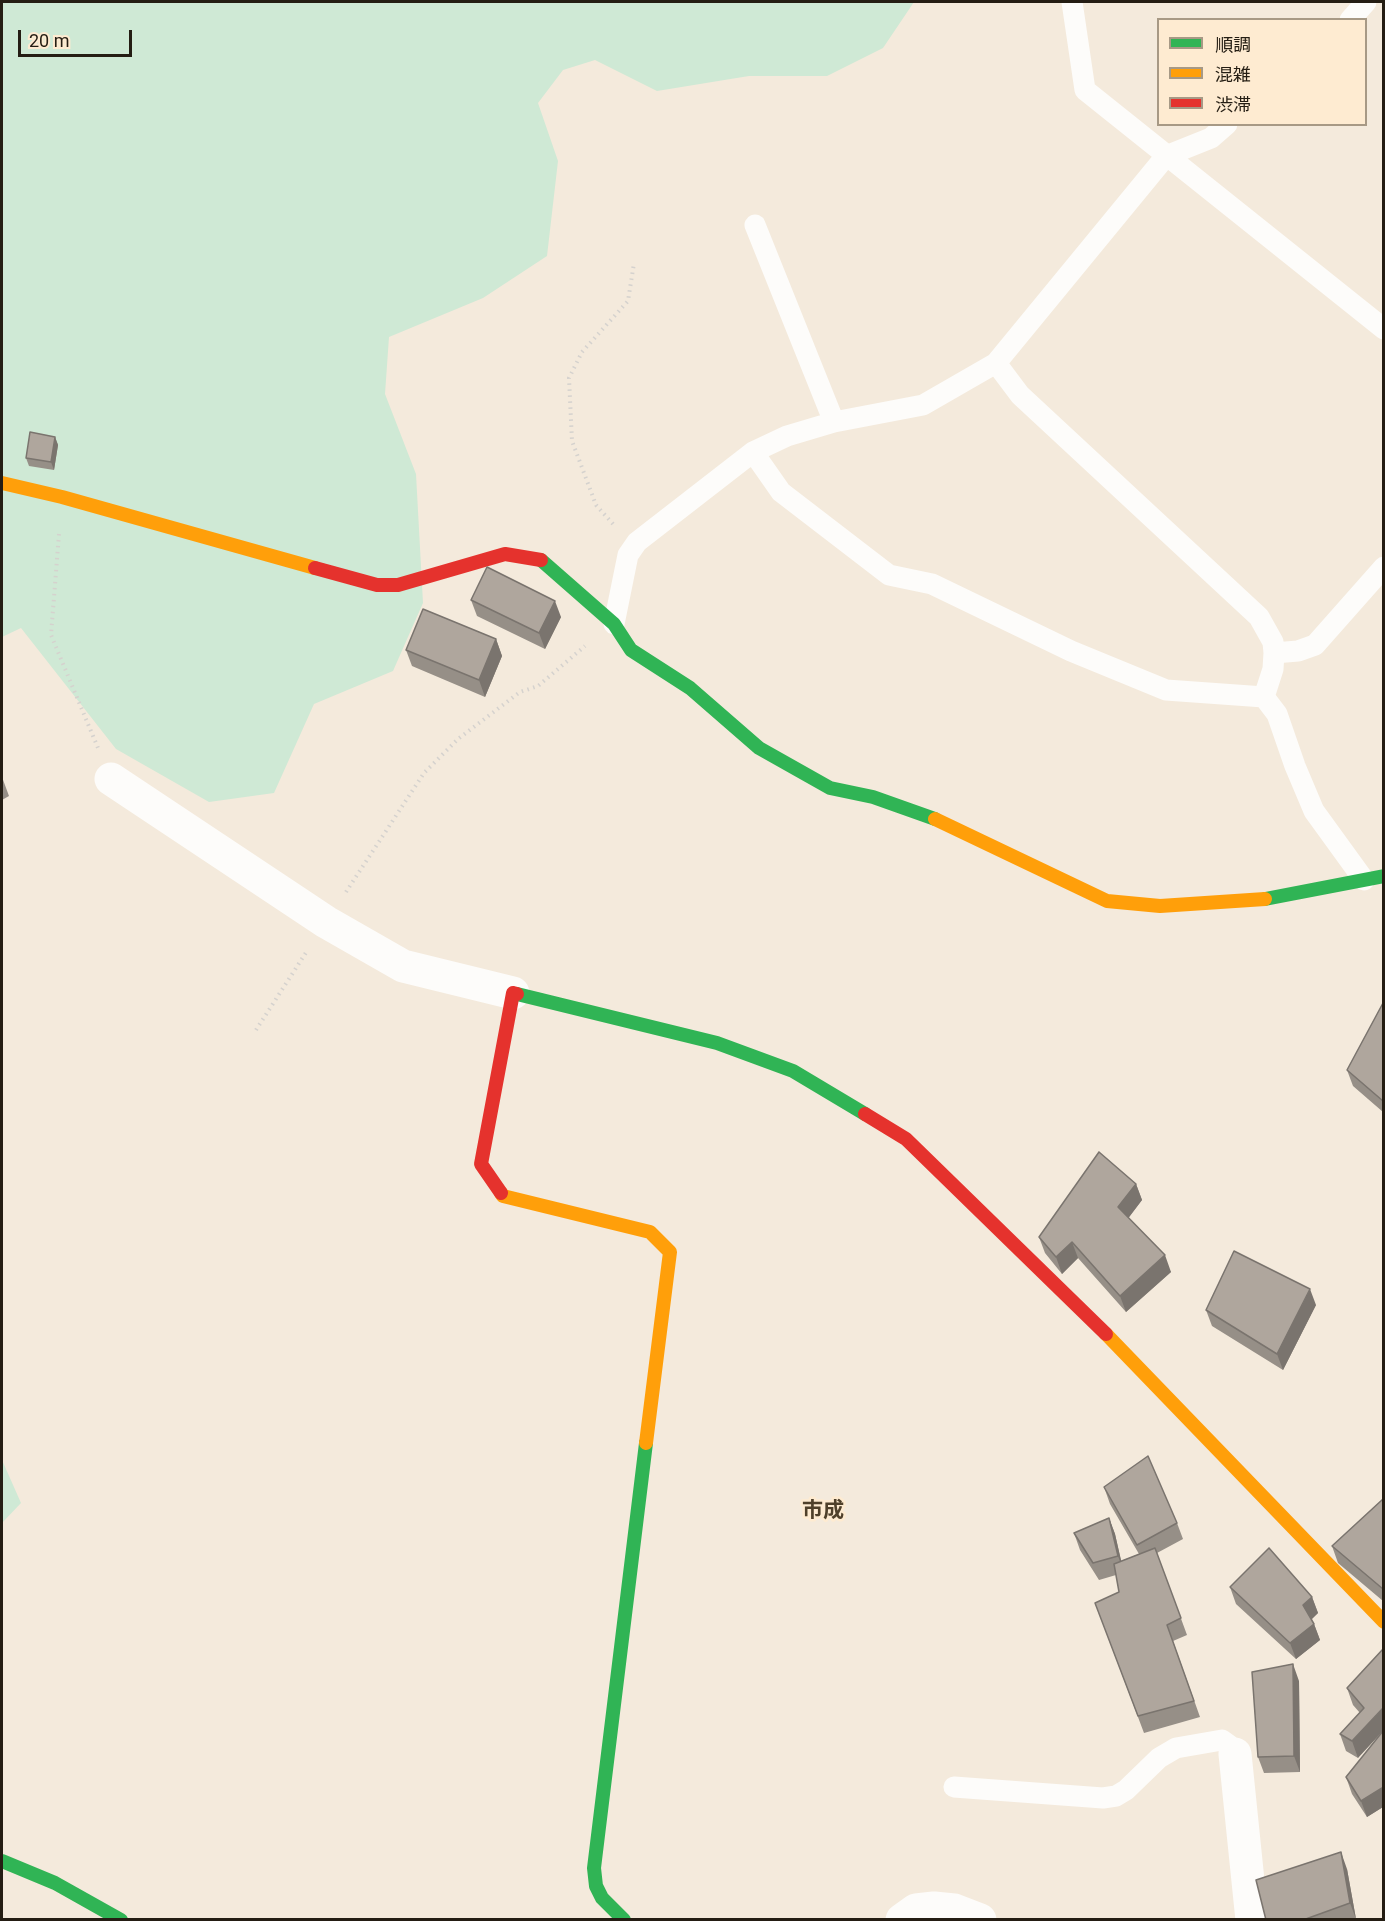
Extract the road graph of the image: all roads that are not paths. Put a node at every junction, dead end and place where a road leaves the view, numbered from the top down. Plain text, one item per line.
1 (1072, 2) edge
2 (1366, 2) edge
3 (1352, 18) edge
4 (1225, 126) edge
5 (1166, 156) junction
6 (755, 225) dead end
7 (1383, 329) edge
8 (996, 363) junction
9 (834, 422) junction
10 (753, 453) junction
11 (2, 483) edge
12 (1383, 567) edge
13 (614, 624) junction
14 (1274, 653) junction
15 (1264, 697) junction
16 (111, 779) road end
17 (1374, 878) edge
18 (513, 993) junction
19 (1383, 1622) edge
20 (1235, 1754) joint
21 (954, 1787) dead end
22 (2, 1861) edge
23 (607, 1912) edge
24 (121, 1920) edge
25 (902, 1920) edge
26 (980, 1920) edge
27 (1252, 1920) edge

1 - 5 lane
2 - 3 lane
4 - 5 lane
5 - 7 lane
5 - 8 lane
6 - 9 lane
8 - 9 lane
8 - 14 lane
9 - 10 lane
10 - 13 lane
10 - 15 lane
11 - 13 street
12 - 14 lane
13 - 17 street
14 - 15 lane
15 - 17 lane
16 - 18 street
18 - 19 street
18 - 23 street
20 - 21 lane
20 - 27 street
22 - 24 street
25 - 26 street

